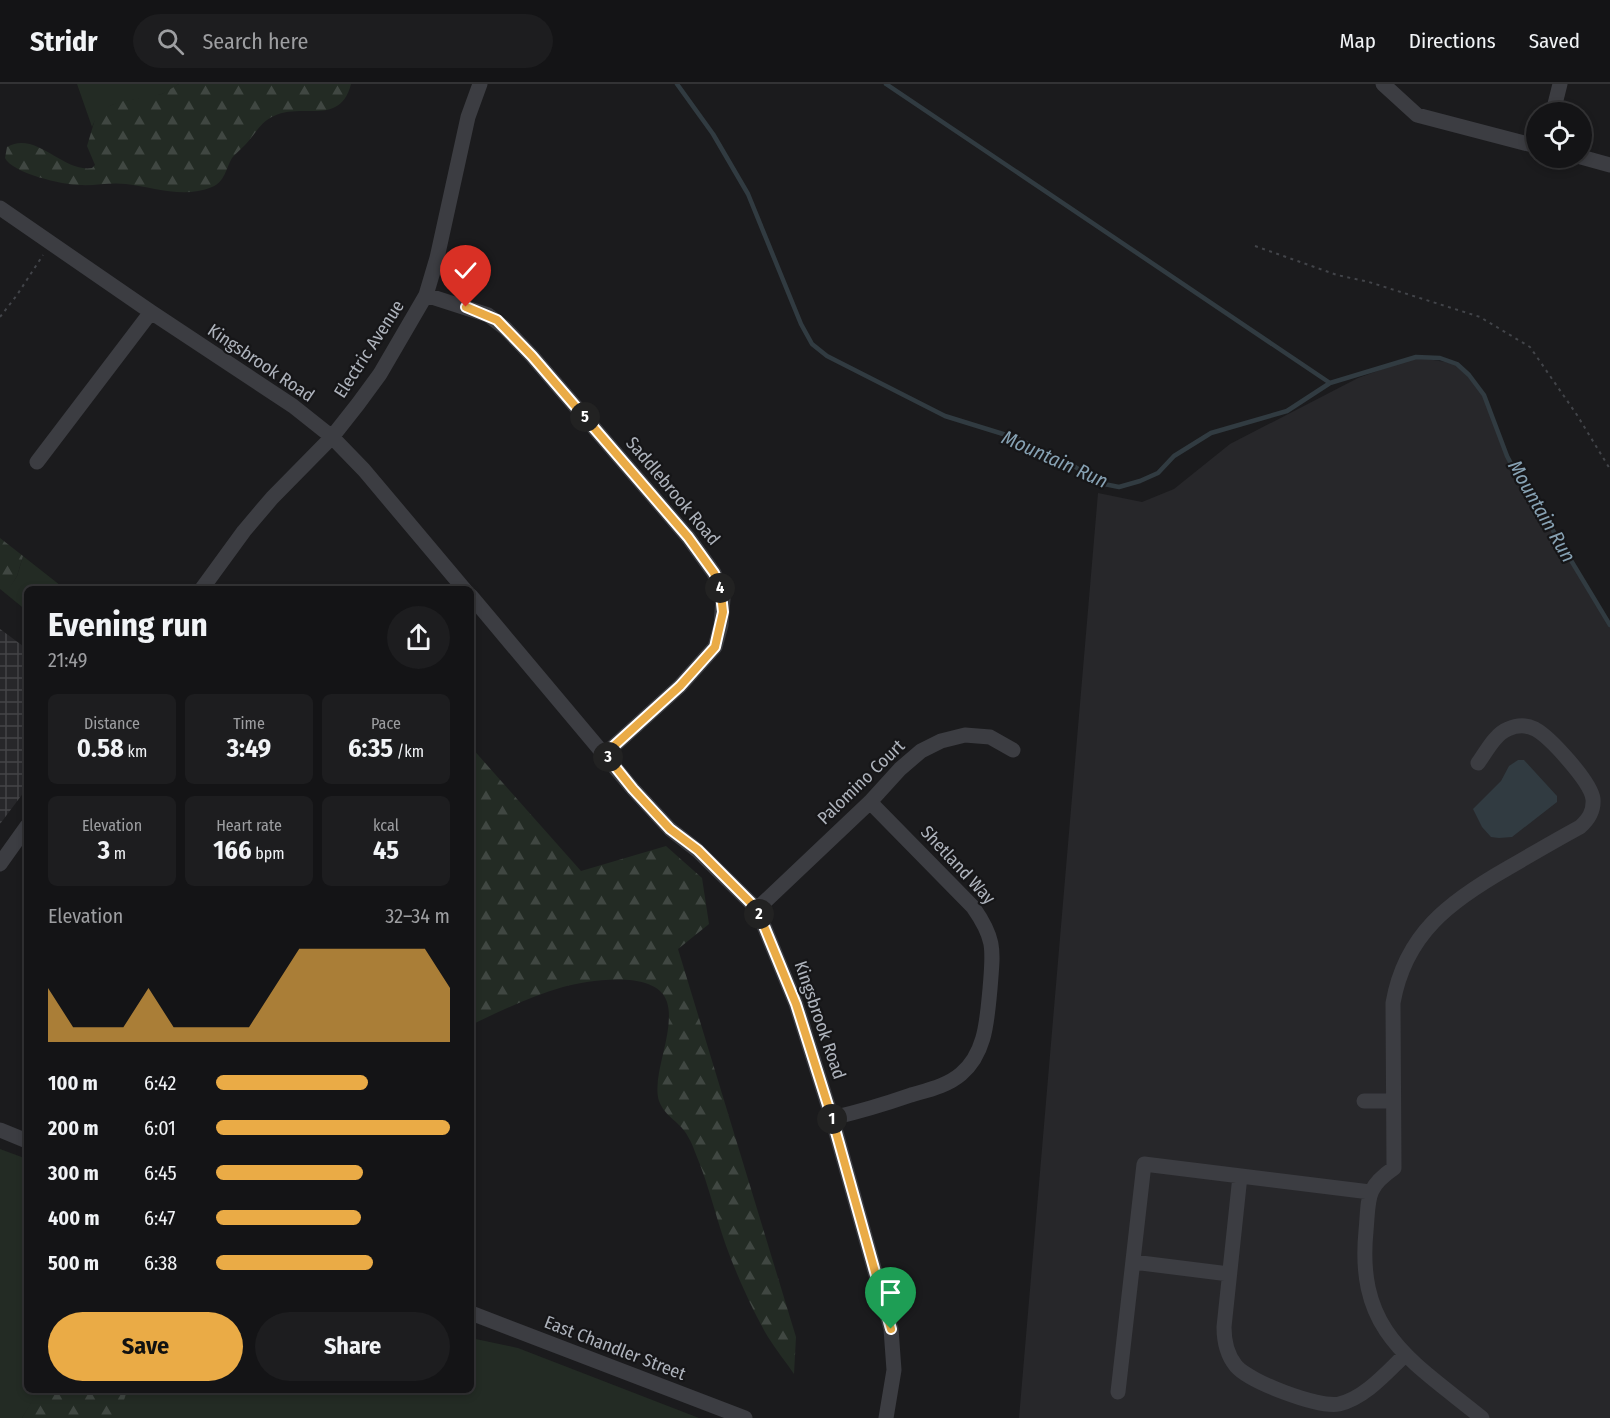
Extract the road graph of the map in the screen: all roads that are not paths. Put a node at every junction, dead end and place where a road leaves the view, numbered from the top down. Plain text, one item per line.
1 (480, 84) edge
2 (1383, 84) edge
3 (1560, 84) edge
4 (1556, 102) edge
5 (1526, 143) edge
6 (1592, 161) edge
7 (1610, 165) edge
8 (0, 208) edge
9 (426, 295) junction
10 (151, 312) junction
11 (332, 437) junction
12 (37, 462) dead end
13 (204, 586) edge
14 (462, 586) edge
15 (474, 600) edge
16 (1013, 750) dead end
17 (605, 754) junction
18 (1478, 763) dead end
19 (870, 802) junction
20 (24, 830) edge
21 (0, 864) edge
22 (757, 909) junction
23 (1364, 1101) dead end
24 (1394, 1101) junction
25 (832, 1118) junction
26 (0, 1130) edge
27 (24, 1140) edge
28 (1240, 1176) junction
29 (1370, 1192) junction
30 (1133, 1262) junction
31 (1229, 1274) junction
32 (474, 1314) edge
33 (1406, 1355) junction
34 (1118, 1392) dead end
35 (745, 1418) edge
36 (886, 1418) edge
37 (1482, 1418) edge

1 - 9 street, Electric Avenue
2 - 5 street
3 - 4 street
6 - 7 street
8 - 10 street, Kingsbrook Road
9 - 11 street, Electric Avenue
9 - 17 street, Saddlebrook Road
10 - 11 street, Kingsbrook Road
10 - 12 street
11 - 13 street, Electric Avenue
11 - 14 street, Kingsbrook Road
15 - 17 street, Kingsbrook Road
16 - 19 street, Palomino Court
17 - 22 street, Kingsbrook Road
18 - 24 street
19 - 22 street, Palomino Court
19 - 25 street, Shetland Way
20 - 21 street
22 - 25 street, Kingsbrook Road
23 - 24 street
24 - 29 street
25 - 36 street, Kingsbrook Road
26 - 27 street
28 - 29 street
28 - 30 street
28 - 31 street
29 - 33 street
30 - 31 street
30 - 34 street
31 - 33 street
32 - 35 street, East Chandler Street
33 - 37 street

